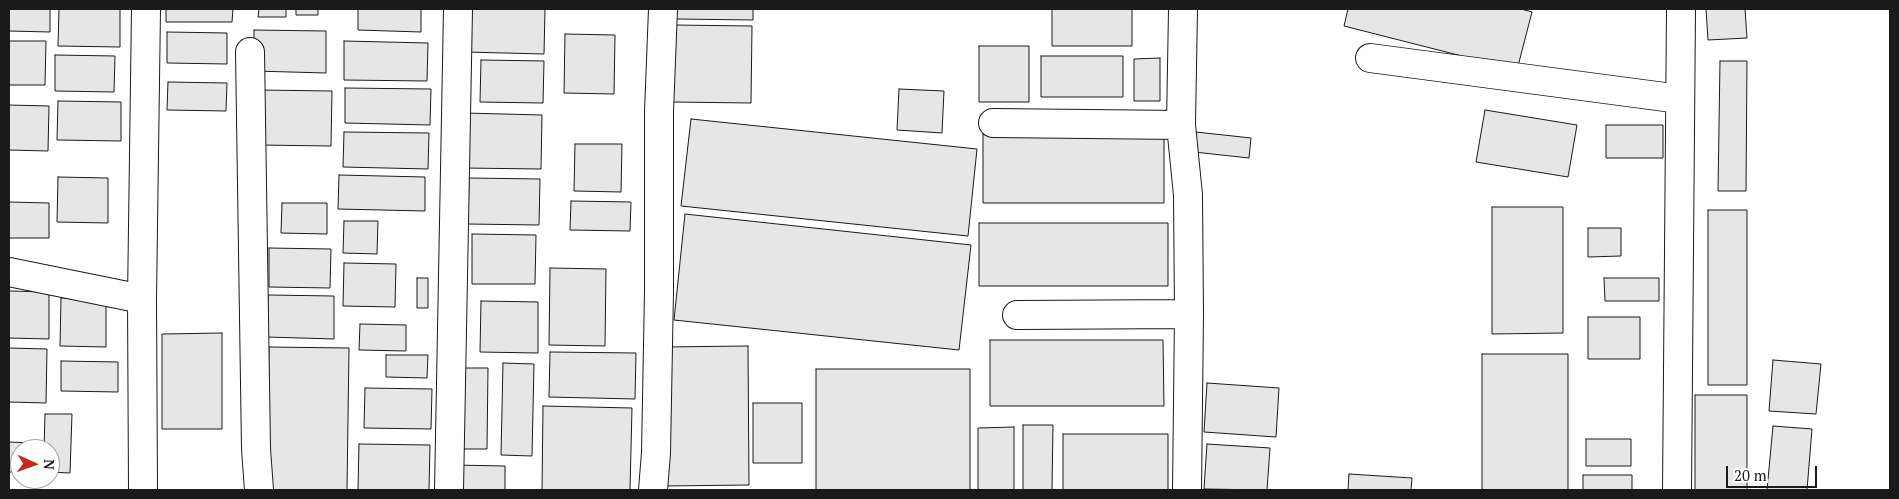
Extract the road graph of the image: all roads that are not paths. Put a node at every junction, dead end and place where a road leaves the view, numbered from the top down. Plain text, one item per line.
1 (146, 9) edge
2 (458, 9) edge
3 (663, 9) edge
4 (1183, 9) edge
5 (1681, 9) edge
6 (250, 52) dead end
7 (1370, 58) dead end
8 (1680, 99) junction
9 (993, 123) dead end
10 (1181, 125) junction
11 (9, 272) edge
12 (142, 299) junction
13 (1189, 314) junction
14 (1017, 315) dead end
15 (143, 490) edge
16 (259, 490) edge
17 (449, 490) edge
18 (653, 490) edge
19 (1186, 490) edge
20 (1677, 490) edge

1 - 12 street
2 - 17 street
3 - 18 street
4 - 10 street
5 - 8 street
6 - 16 street
7 - 8 street
8 - 20 street
9 - 10 street
10 - 13 street
11 - 12 street
12 - 15 street
13 - 14 street
13 - 19 street

